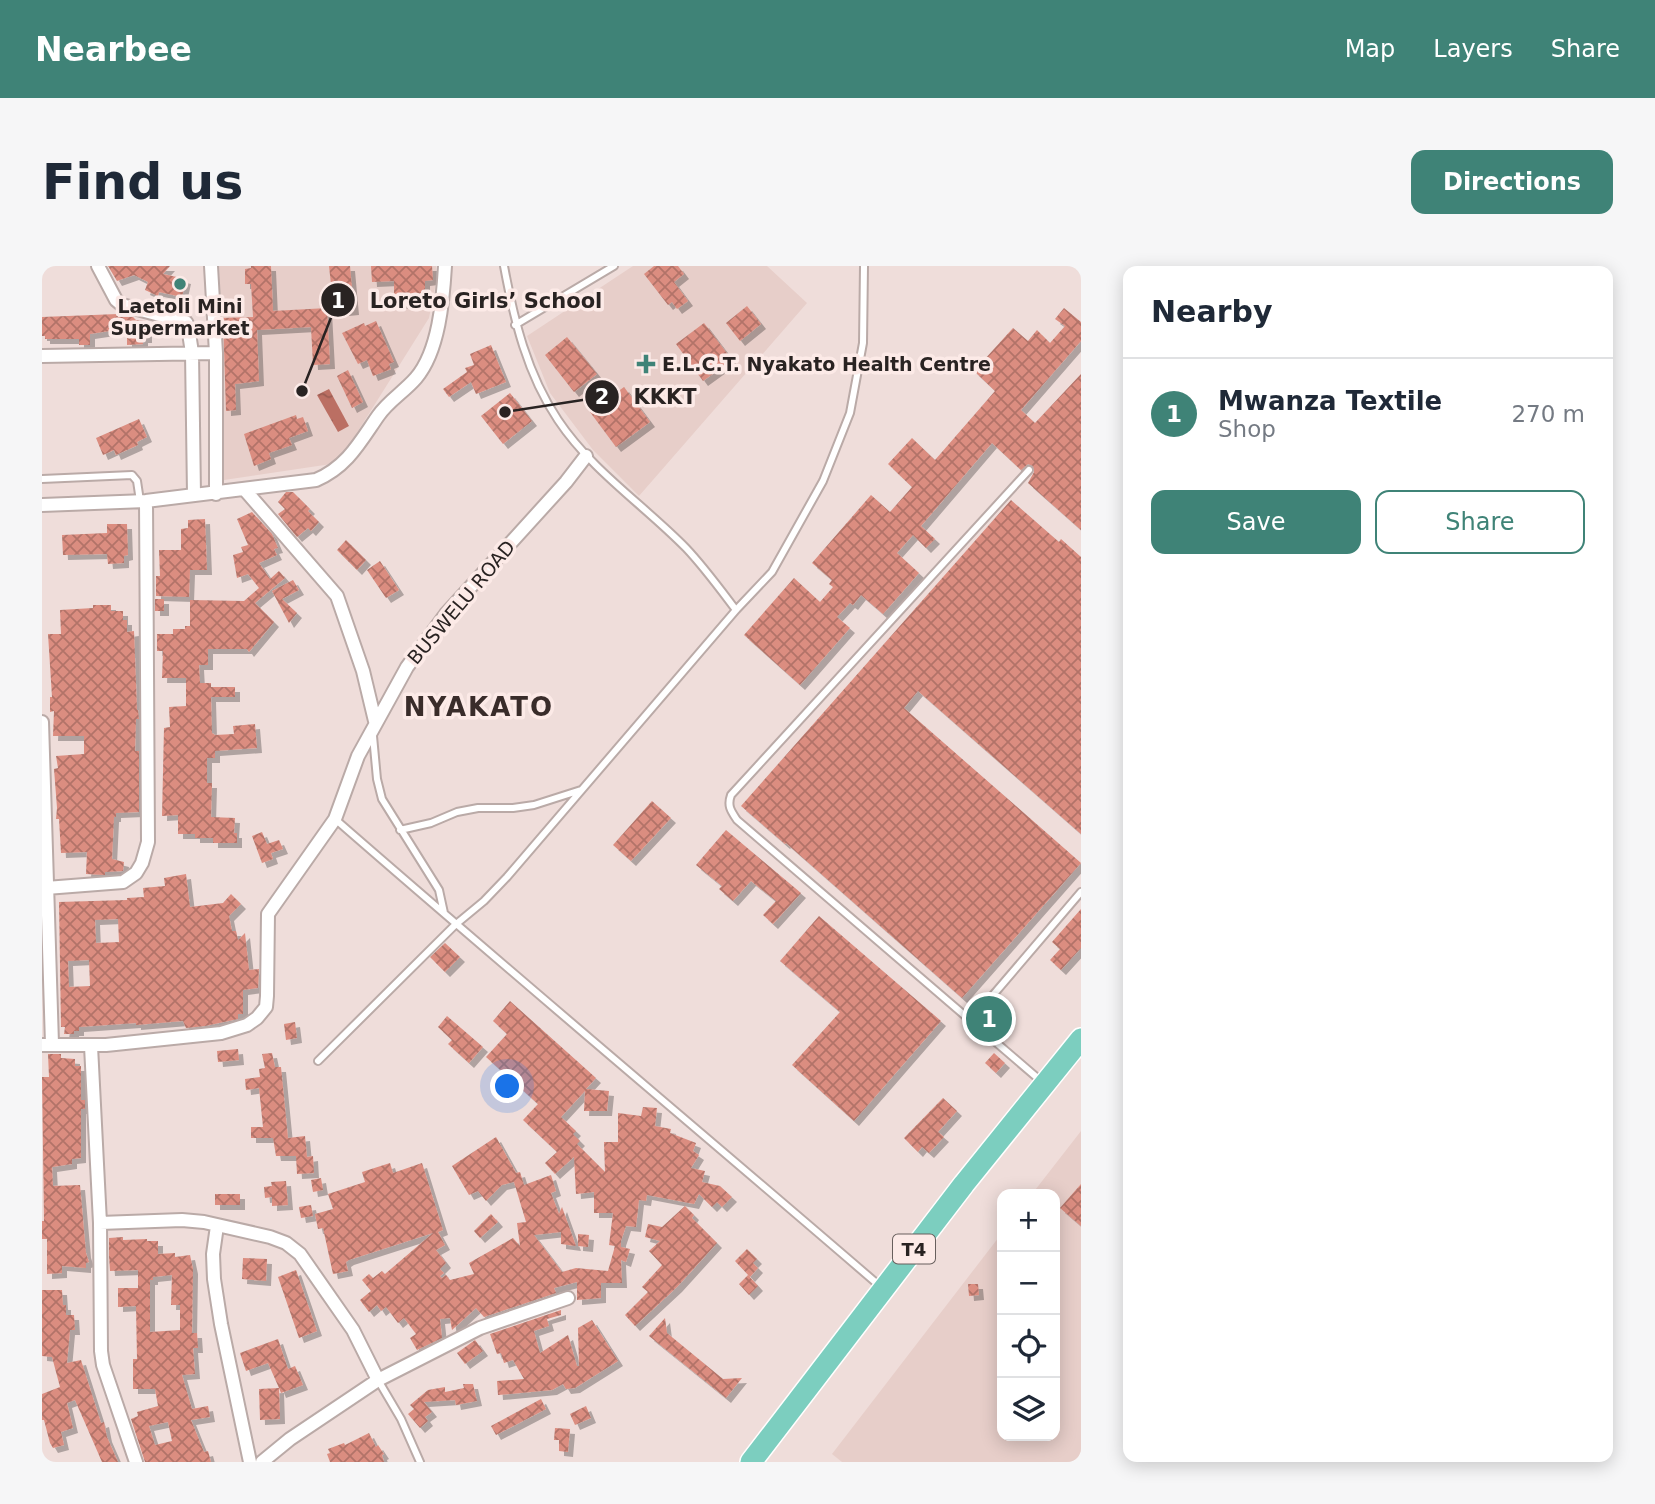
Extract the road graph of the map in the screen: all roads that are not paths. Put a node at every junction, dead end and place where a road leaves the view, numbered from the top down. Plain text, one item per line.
1 (98, 266) edge
2 (211, 266) edge
3 (445, 266) edge
4 (504, 266) edge
5 (614, 266) edge
6 (864, 266) edge
7 (515, 326) junction
8 (192, 353) junction
9 (216, 354) junction
10 (42, 356) edge
11 (586, 456) junction
12 (1029, 470) dead end
13 (42, 479) edge
14 (245, 490) junction
15 (216, 494) junction
16 (194, 495) junction
17 (143, 501) junction
18 (42, 505) edge
19 (736, 610) junction
20 (42, 722) edge
21 (374, 724) junction
22 (583, 789) junction
23 (335, 819) junction
24 (400, 830) junction
25 (46, 888) junction
26 (1081, 892) edge
27 (444, 914) junction
28 (455, 925) junction
29 (970, 1022) junction
30 (1081, 1039) edge
31 (47, 1045) edge
32 (91, 1046) junction
33 (318, 1061) dead end
34 (1045, 1084) junction
35 (100, 1223) junction
36 (218, 1226) junction
37 (884, 1289) junction
38 (568, 1298) dead end
39 (377, 1380) junction
40 (136, 1462) edge
41 (250, 1462) edge
42 (262, 1462) edge
43 (420, 1462) edge
44 (751, 1462) edge

1 - 8 street
2 - 9 street
3 - 14 street
4 - 7 lane
5 - 7 lane
6 - 19 lane
7 - 11 lane
8 - 9 street
8 - 10 street
8 - 16 street
9 - 15 street
11 - 19 lane
11 - 21 street, BUSWELU ROAD
12 - 29 lane
13 - 17 lane
14 - 15 street
14 - 21 street
15 - 16 street
16 - 17 street
17 - 18 street
17 - 25 street
19 - 22 lane
20 - 25 street
21 - 23 street, BUSWELU ROAD
21 - 24 lane
22 - 24 lane
22 - 28 lane
23 - 27 lane
23 - 32 street, BUSWELU ROAD
24 - 27 lane
25 - 31 street
26 - 29 lane
27 - 28 lane
28 - 33 lane
28 - 37 lane
29 - 34 lane
30 - 34 highway, T4
31 - 32 street, BUSWELU ROAD
32 - 35 street
34 - 37 highway, T4
35 - 36 street
35 - 40 street
36 - 39 street
36 - 41 street
37 - 44 highway, T4
38 - 39 street
39 - 42 street
39 - 43 lane

